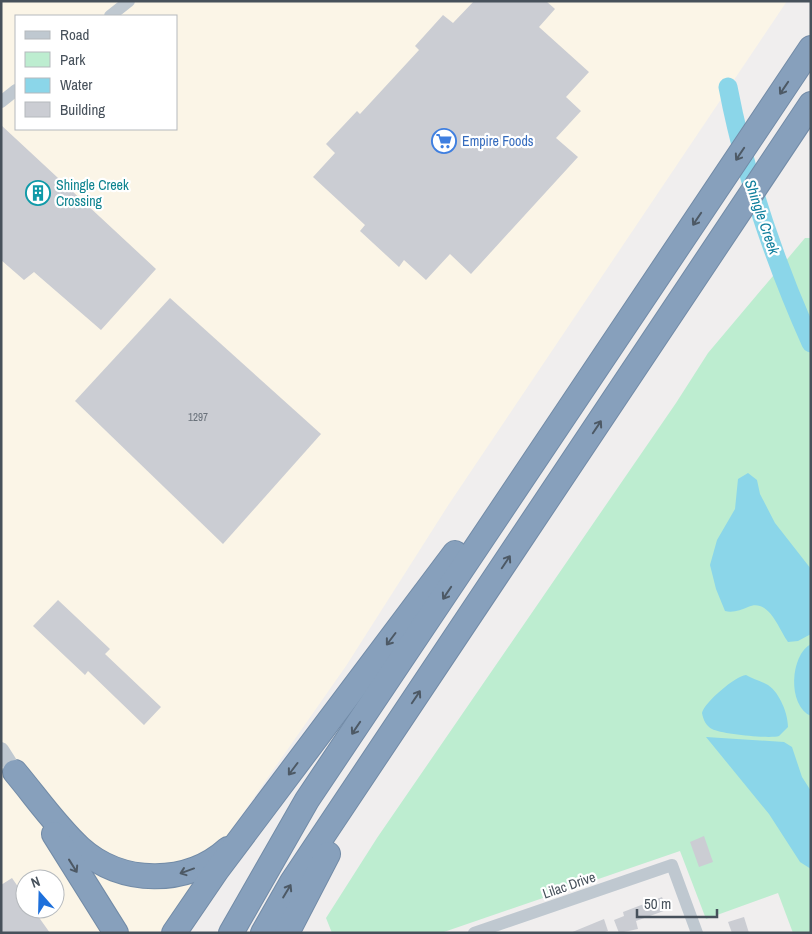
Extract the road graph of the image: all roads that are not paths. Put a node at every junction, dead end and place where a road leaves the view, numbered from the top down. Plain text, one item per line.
1 (129, 1) edge
2 (111, 15) edge
3 (811, 48) edge
4 (15, 91) edge
5 (1, 102) edge
6 (811, 104) edge
7 (620, 334) junction
8 (401, 719) junction
9 (1, 750) edge
10 (15, 772) junction
11 (48, 824) joint
12 (243, 837) junction
13 (116, 933) edge
14 (174, 933) edge
15 (230, 933) edge
16 (262, 933) edge
17 (287, 933) edge
18 (474, 933) edge
19 (697, 933) edge

1 - 2 street
3 -> 7 highway
4 - 5 street
8 -> 6 highway
7 -> 12 highway
7 -> 15 highway
16 -> 8 highway
8 - 17 highway
9 - 10 street
10 - 11 street
12 -> 10 highway
11 -> 13 highway
12 - 14 highway
18 - 19 street, Lilac Drive

